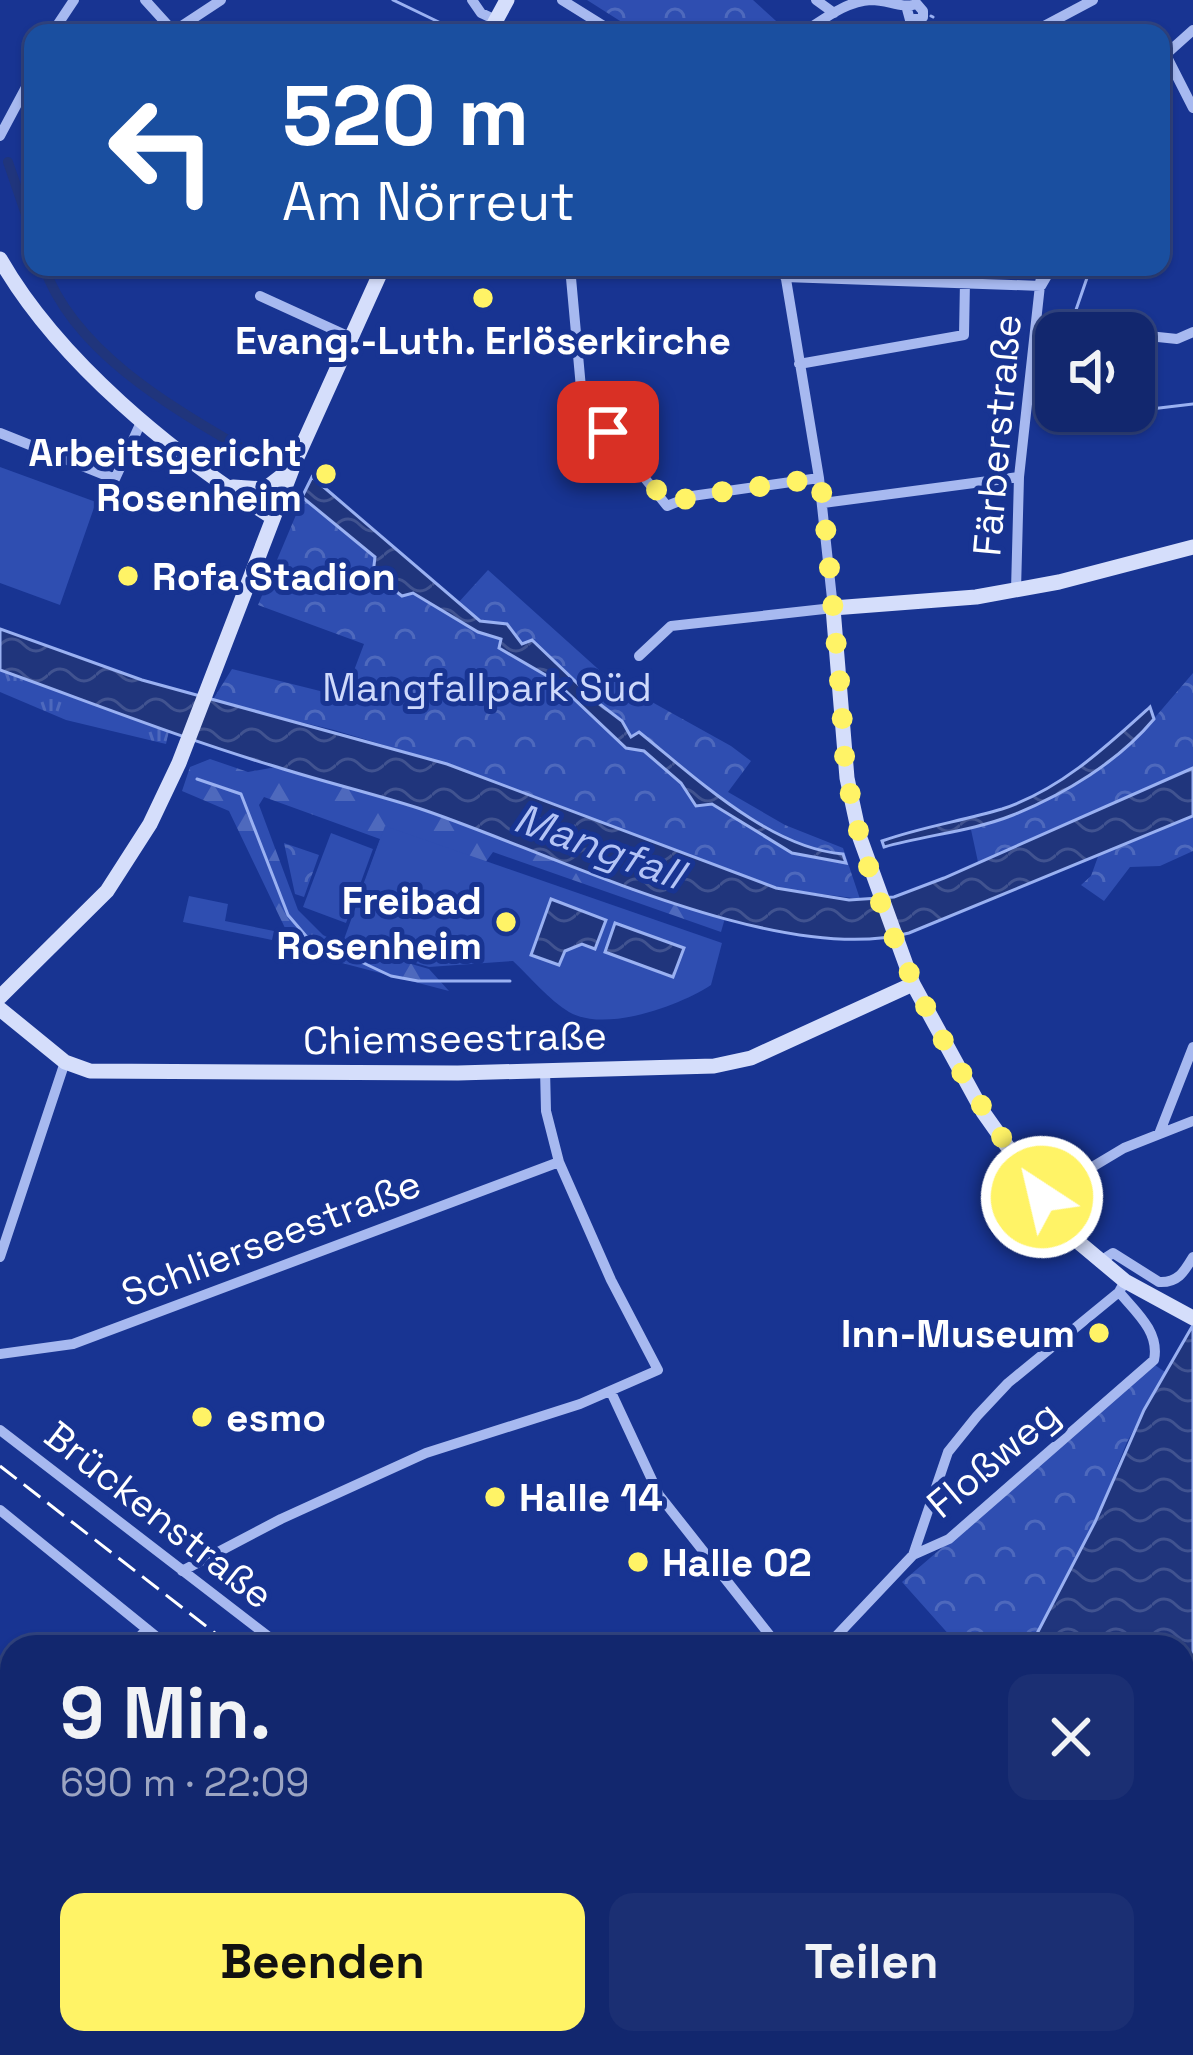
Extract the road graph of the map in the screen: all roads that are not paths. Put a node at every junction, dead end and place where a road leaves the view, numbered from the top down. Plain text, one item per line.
1 (146, 0) edge
2 (221, 0) edge
3 (472, 0) edge
4 (562, 0) edge
5 (816, 0) edge
6 (1093, 0) edge
7 (926, 4) edge
8 (1071, 4) edge
9 (907, 9) junction
10 (834, 13) junction
11 (166, 24) edge
12 (185, 24) edge
13 (491, 24) edge
14 (601, 24) edge
15 (816, 24) edge
16 (911, 24) edge
17 (1043, 24) edge
18 (1193, 30) edge
19 (1170, 51) edge
20 (1170, 68) edge
21 (24, 92) edge
22 (1193, 108) edge
23 (0, 136) edge
24 (4, 272) edge
25 (378, 276) edge
26 (571, 276) edge
27 (785, 276) edge
28 (864, 276) edge
29 (1042, 276) edge
30 (1047, 276) edge
31 (965, 281) junction
32 (1041, 286) junction
33 (260, 296) dead end
34 (1193, 332) edge
35 (1155, 337) edge
36 (352, 338) junction
37 (799, 364) junction
38 (1031, 379) junction
39 (1035, 379) edge
40 (142, 420) junction
41 (0, 433) edge
42 (294, 464) junction
43 (1019, 477) junction
44 (820, 478) junction
45 (230, 487) junction
46 (823, 503) junction
47 (272, 517) junction
48 (1193, 547) edge
49 (1016, 590) junction
50 (833, 608) junction
51 (639, 656) dead end
52 (914, 984) junction
53 (0, 997) edge
54 (0, 1009) edge
55 (1193, 1047) edge
56 (65, 1062) junction
57 (544, 1070) junction
58 (1193, 1121) edge
59 (1159, 1134) junction
60 (559, 1162) junction
61 (1042, 1197) junction
62 (0, 1257) edge
63 (1193, 1257) edge
64 (1099, 1262) junction
65 (1122, 1287) junction
66 (1187, 1315) edge
67 (0, 1354) edge
68 (611, 1392) junction
69 (0, 1430) edge
70 (0, 1510) edge
71 (913, 1555) junction
72 (182, 1571) junction
73 (147, 1629) junction
74 (141, 1635) edge
75 (155, 1635) edge
76 (266, 1635) edge
77 (769, 1635) edge
78 (837, 1635) edge

1 - 11 street
2 - 12 street
3 - 13 street
4 - 14 street
5 - 10 street
6 - 8 street
7 - 9 street
8 - 17 street
9 - 10 street
9 - 16 street
10 - 15 street
18 - 19 street
20 - 22 street
21 - 23 street
24 - 40 main road
25 - 36 main road
26 - 44 street
27 - 37 street
28 - 31 street
29 - 32 street, Färberstraße
30 - 32 street, Färberstraße
31 - 32 street
31 - 37 street
32 - 38 street, Färberstraße
33 - 36 street
34 - 35 street
36 - 42 main road
37 - 44 street
38 - 39 street
38 - 43 street, Färberstraße
40 - 41 street
40 - 45 main road
42 - 45 main road
42 - 47 main road
43 - 46 street
43 - 49 street, Färberstraße
44 - 46 street
45 - 47 main road
46 - 50 street
47 - 53 main road
48 - 49 main road
49 - 50 main road
50 - 51 street
50 - 52 main road
52 - 57 main road, Chiemseestraße
52 - 61 main road
54 - 56 main road, Chiemseestraße
55 - 59 street
56 - 57 main road, Chiemseestraße
56 - 62 street
57 - 60 street
58 - 59 street
59 - 61 street
60 - 67 street, Schlierseestraße
60 - 68 street
61 - 64 main road
63 - 64 street
64 - 65 main road
65 - 66 main road
65 - 71 street
65 - 71 street, Floßweg
68 - 72 street
68 - 77 street
69 - 72 street, Brückenstraße
70 - 73 street
71 - 78 street
72 - 76 street, Brückenstraße
73 - 74 street
73 - 75 street

